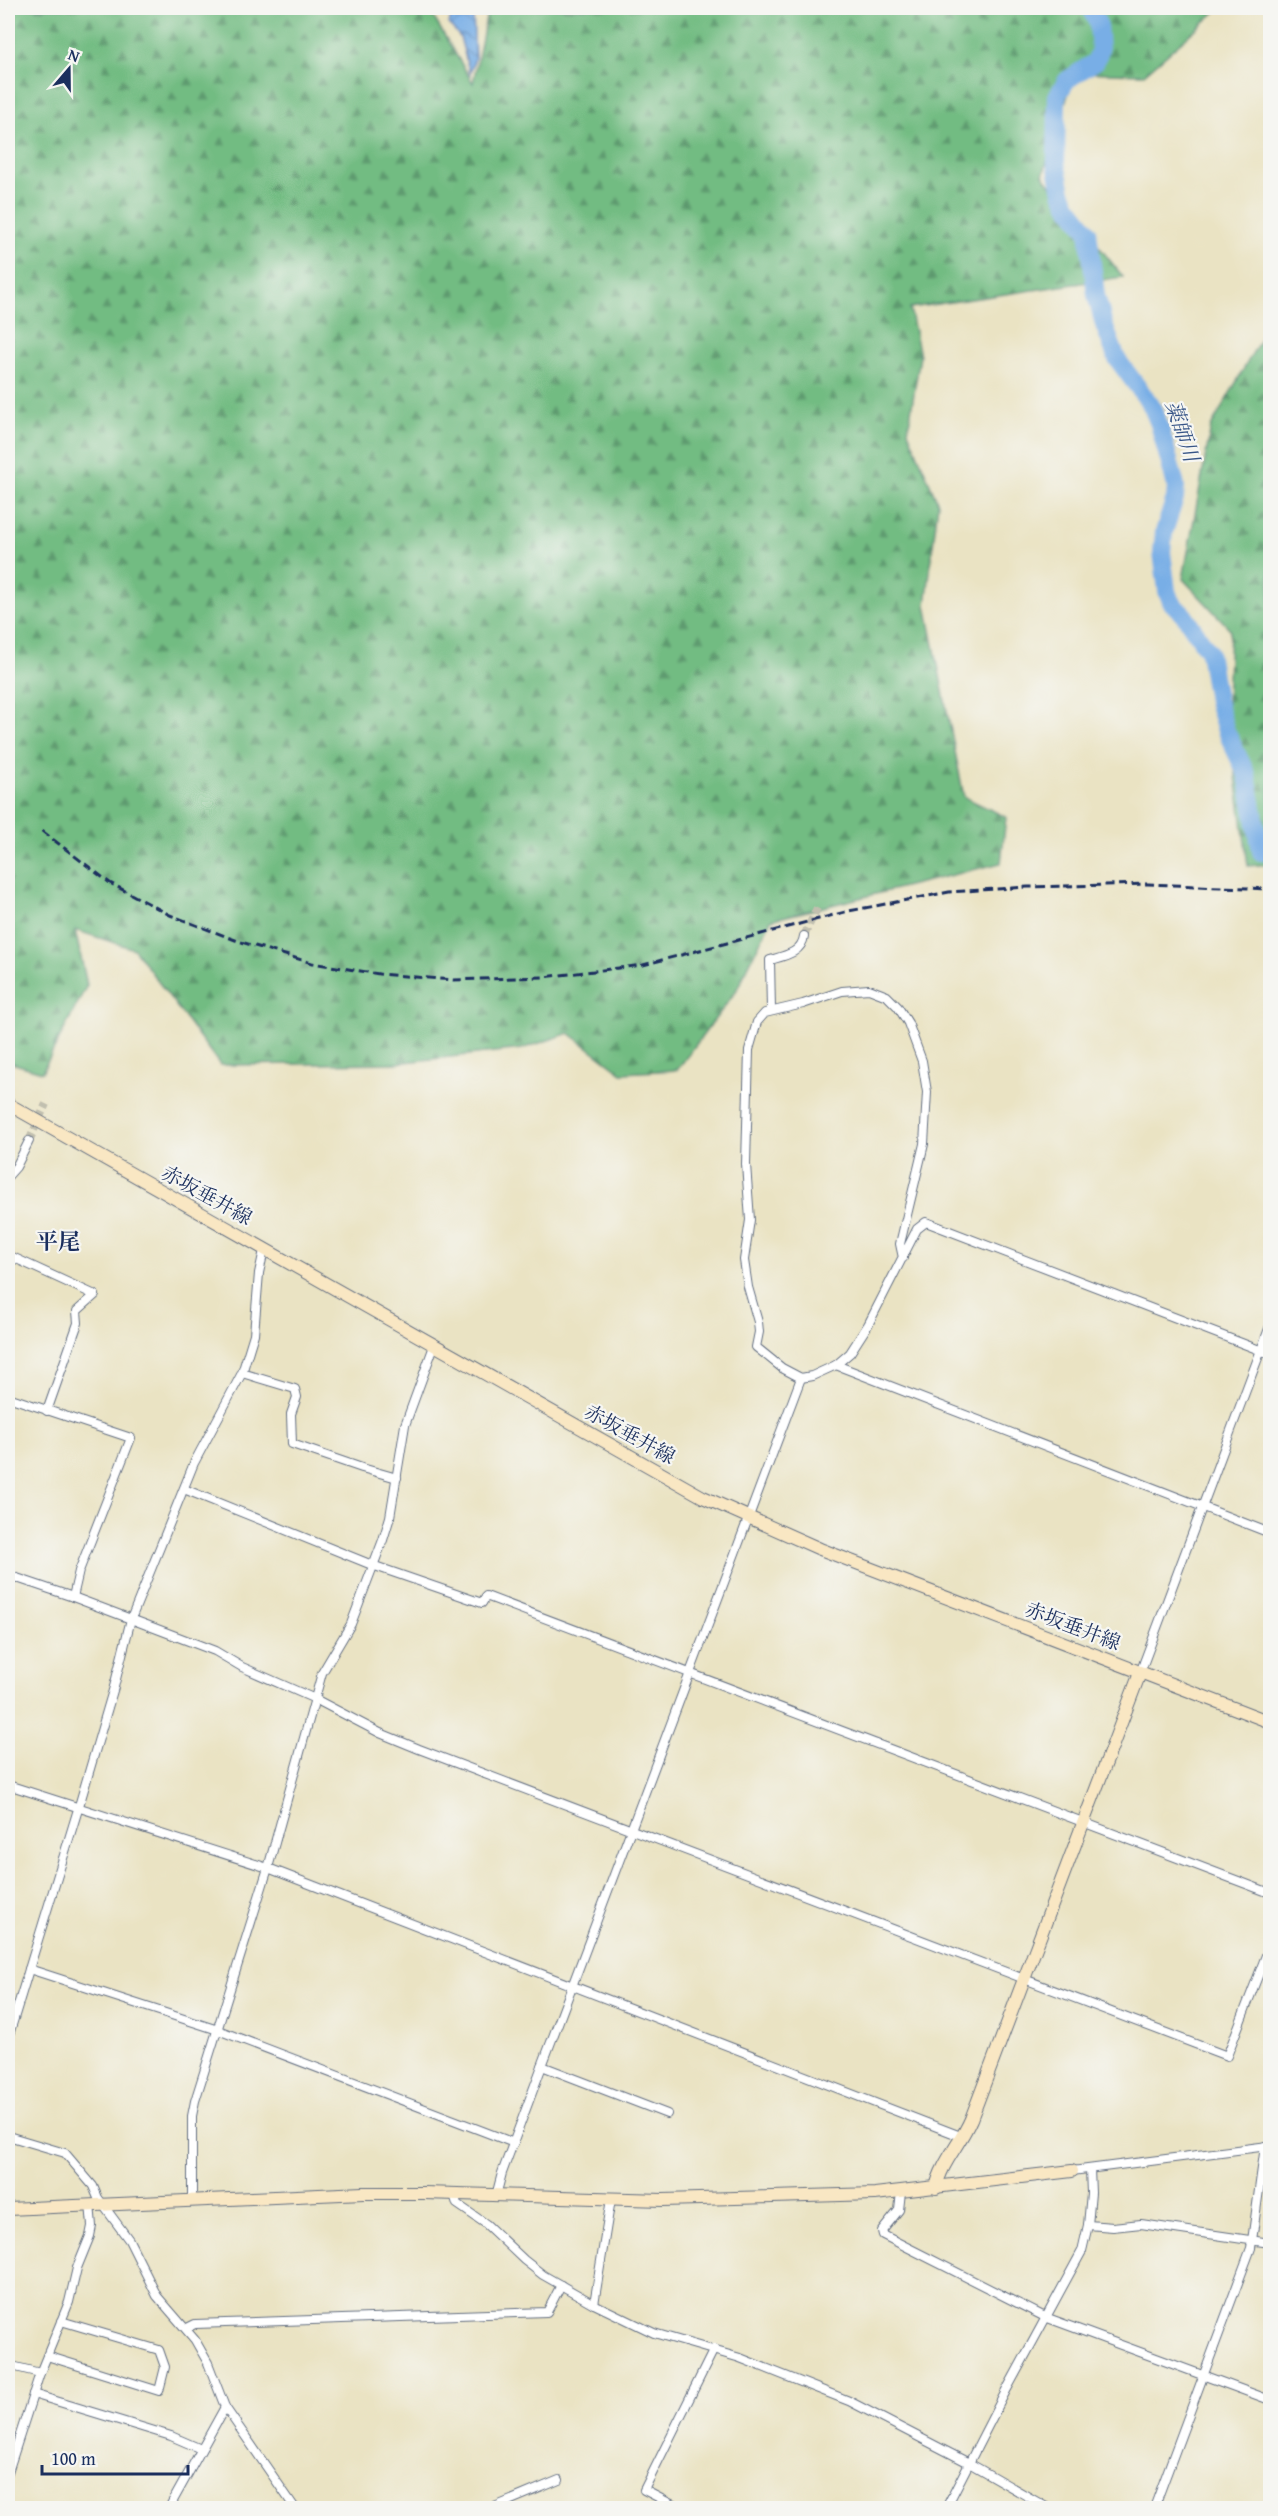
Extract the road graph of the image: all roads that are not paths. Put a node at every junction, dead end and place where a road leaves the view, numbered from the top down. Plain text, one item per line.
1 (804, 936) tunnel mouth
2 (771, 1010) junction
3 (8, 1104) edge
4 (29, 1141) tunnel mouth
5 (8, 1176) edge
6 (264, 1250) junction
7 (8, 1255) edge
8 (903, 1258) junction
9 (1270, 1326) edge
10 (434, 1346) junction
11 (1261, 1351) junction
12 (1270, 1354) edge
13 (836, 1365) junction
14 (242, 1373) junction
15 (801, 1378) junction
16 (8, 1397) edge
17 (47, 1411) junction
18 (397, 1478) junction
19 (184, 1489) junction
20 (1201, 1507) junction
21 (748, 1518) junction
22 (1270, 1533) edge
23 (372, 1565) junction
24 (8, 1575) edge
25 (73, 1597) junction
26 (131, 1619) junction
27 (1140, 1672) junction
28 (691, 1673) junction
29 (315, 1699) junction
30 (1270, 1722) edge
31 (8, 1785) edge
32 (79, 1806) junction
33 (1084, 1823) junction
34 (632, 1830) junction
35 (268, 1868) junction
36 (1270, 1893) edge
37 (1270, 1945) edge
38 (29, 1969) junction
39 (1023, 1979) junction
40 (572, 1987) junction
41 (218, 2030) junction
42 (8, 2038) edge
43 (542, 2066) junction
44 (667, 2114) dead end
45 (8, 2136) edge
46 (963, 2137) junction
47 (514, 2143) junction
48 (1268, 2146) edge
49 (1090, 2169) junction
50 (1072, 2171) joint
51 (936, 2188) junction
52 (901, 2192) junction
53 (454, 2194) junction
54 (496, 2196) junction
55 (192, 2199) junction
56 (611, 2199) junction
57 (90, 2204) junction
58 (104, 2204) junction
59 (8, 2209) edge
60 (1088, 2225) junction
61 (1253, 2241) junction
62 (1270, 2244) edge
63 (561, 2285) junction
64 (594, 2304) junction
65 (1045, 2317) junction
66 (61, 2321) junction
67 (187, 2328) junction
68 (714, 2349) junction
69 (47, 2356) junction
70 (8, 2365) edge
71 (40, 2373) junction
72 (1203, 2375) junction
73 (33, 2394) junction
74 (1270, 2400) edge
75 (225, 2407) junction
76 (201, 2449) junction
77 (969, 2463) junction
78 (8, 2472) edge
79 (560, 2480) dead end
80 (169, 2508) edge
81 (295, 2508) edge
82 (492, 2508) edge
83 (679, 2508) edge
84 (946, 2508) edge
85 (1048, 2508) edge
86 (1154, 2508) edge

1 - 2 street
2 - 8 street
2 - 15 street
3 - 6 street, 赤坂垂井線
4 - 5 street
6 - 10 street, 赤坂垂井線
6 - 14 street
7 - 17 street
8 - 11 street
8 - 13 street
9 - 11 street
10 - 18 street
10 - 21 street, 赤坂垂井線
11 - 12 street
11 - 20 street
13 - 15 street
13 - 20 street
14 - 18 street
14 - 19 street
15 - 21 street
16 - 17 street
17 - 25 street
18 - 23 street
19 - 23 street
19 - 26 street
20 - 22 street
20 - 27 street
21 - 27 street, 赤坂垂井線
21 - 28 street
23 - 28 street
23 - 29 street
24 - 25 street
25 - 26 street
26 - 29 street
26 - 32 street
27 - 30 street, 赤坂垂井線
27 - 33 street
28 - 33 street
28 - 34 street
29 - 34 street
29 - 35 street
31 - 32 street
32 - 35 street
32 - 38 street
33 - 36 street
33 - 39 street
34 - 39 street
34 - 40 street
35 - 40 street
35 - 41 street
37 - 39 street
38 - 41 street
38 - 42 street
39 - 46 street
40 - 43 street
40 - 46 street
41 - 47 street
41 - 55 street
43 - 44 street
43 - 47 street
45 - 58 street
46 - 51 street
47 - 54 street
48 - 49 street
48 - 61 street
49 - 50 street
49 - 60 street
50 - 51 street
51 - 52 street
52 - 56 street
52 - 65 street
53 - 54 street
53 - 55 street
53 - 63 street
54 - 56 street
55 - 58 street
56 - 64 street
57 - 58 street
57 - 59 street
57 - 66 street
58 - 67 street
60 - 61 street
60 - 65 street
61 - 62 street
61 - 72 street
63 - 64 street
63 - 67 street
64 - 68 street
65 - 72 street
65 - 77 street
66 - 69 street
66 - 69 street
67 - 75 street
68 - 77 street
68 - 83 street
69 - 71 street
70 - 71 street
71 - 73 street
72 - 74 street
72 - 86 street
73 - 76 street
73 - 78 street
75 - 76 street
75 - 81 street
76 - 80 street
77 - 84 street
77 - 85 street
79 - 82 street

